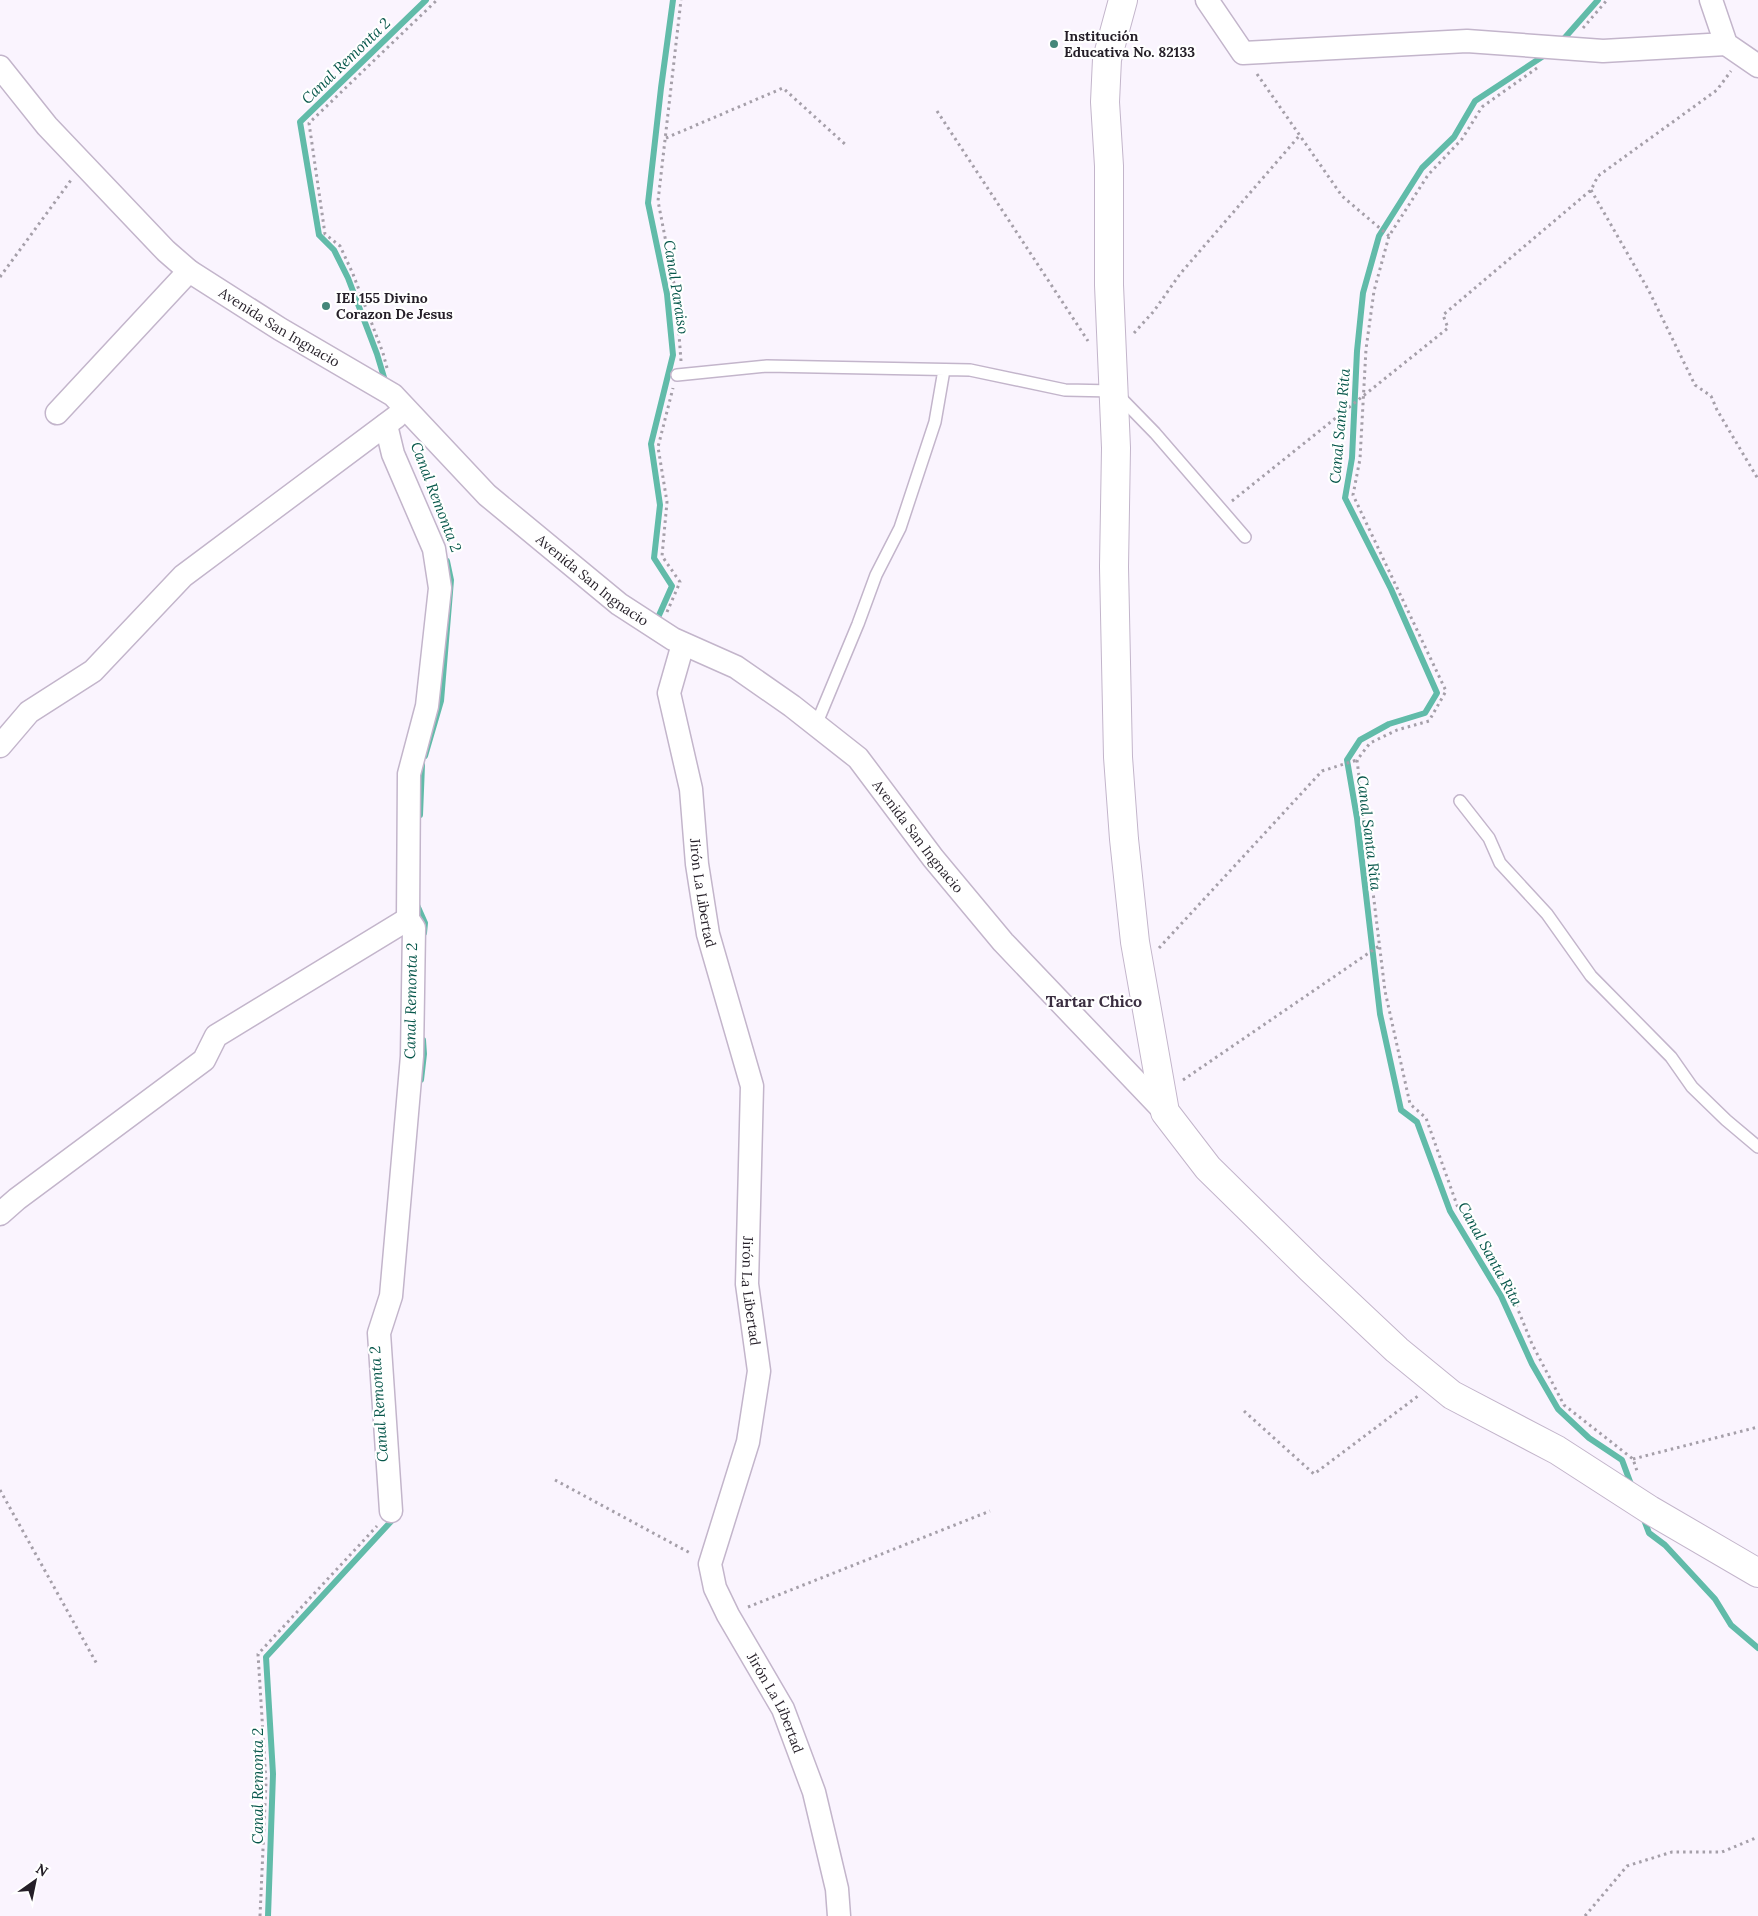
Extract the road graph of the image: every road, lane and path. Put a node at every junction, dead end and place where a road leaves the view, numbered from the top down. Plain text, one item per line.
1 (437, 0) edge
2 (681, 0) edge
3 (1122, 0) edge
4 (1206, 0) edge
5 (1607, 0) edge
6 (1711, 0) edge
7 (1565, 48) junction
8 (1243, 52) junction
9 (1742, 55) edge
10 (0, 67) edge
11 (937, 112) dead end
12 (1300, 135) junction
13 (665, 139) junction
14 (847, 146) dead end
15 (83, 164) junction
16 (1591, 190) junction
17 (1389, 236) junction
18 (189, 271) junction
19 (0, 277) edge
20 (1113, 357) junction
21 (944, 370) junction
22 (677, 375) junction
23 (1114, 392) junction
24 (1363, 397) junction
25 (400, 402) junction
26 (57, 413) dead end
27 (386, 425) junction
28 (1758, 478) edge
29 (1222, 510) junction
30 (1245, 537) dead end
31 (660, 631) junction
32 (684, 644) junction
33 (816, 725) junction
34 (0, 746) edge
35 (1357, 760) junction
36 (1460, 801) dead end
37 (408, 919) junction
38 (1379, 946) junction
39 (1140, 969) junction
40 (1163, 1103) junction
41 (1758, 1147) edge
42 (0, 1214) edge
43 (1437, 1382) junction
44 (1244, 1410) dead end
45 (1758, 1427) edge
46 (1633, 1460) junction
47 (1639, 1476) dead end
48 (555, 1480) dead end
49 (0, 1490) edge
50 (390, 1511) joint
51 (990, 1511) dead end
52 (710, 1564) junction
53 (1758, 1573) edge
54 (728, 1615) junction
55 (98, 1666) dead end
56 (1758, 1837) edge
57 (260, 1916) edge
58 (839, 1916) edge
59 (1585, 1916) edge

1 - 25 path
2 - 13 path
3 - 20 street
4 - 8 street
5 - 7 path
6 - 9 street
7 - 8 street
7 - 9 street
7 - 17 path
8 - 12 path
9 - 16 path
10 - 15 street, Avenida San Ingnacio
11 - 20 path
12 - 17 path
12 - 20 path
13 - 14 path
13 - 22 path
15 - 18 street, Avenida San Ingnacio
15 - 19 path
16 - 24 path
16 - 28 path
17 - 24 path
18 - 25 street, Avenida San Ingnacio
18 - 26 street
20 - 23 street
21 - 22 lane
21 - 23 lane
21 - 33 lane
22 - 31 path
23 - 29 lane
23 - 39 street
24 - 29 path
24 - 35 path
25 - 27 street
25 - 31 street, Avenida San Ingnacio
27 - 34 street
27 - 37 street
29 - 30 lane
31 - 32 street, Avenida San Ingnacio
32 - 33 street, Avenida San Ingnacio
32 - 52 street, Jirón La Libertad
33 - 40 street, Avenida San Ingnacio
35 - 38 path
35 - 39 path
36 - 41 lane
37 - 42 street
37 - 50 street
38 - 40 path
38 - 46 path
39 - 40 street
40 - 43 street
43 - 44 path
43 - 53 street
45 - 46 path
46 - 47 path
48 - 52 path
49 - 55 path
50 - 57 path
51 - 54 path
52 - 54 street, Jirón La Libertad
54 - 58 street, Jirón La Libertad
56 - 59 path

